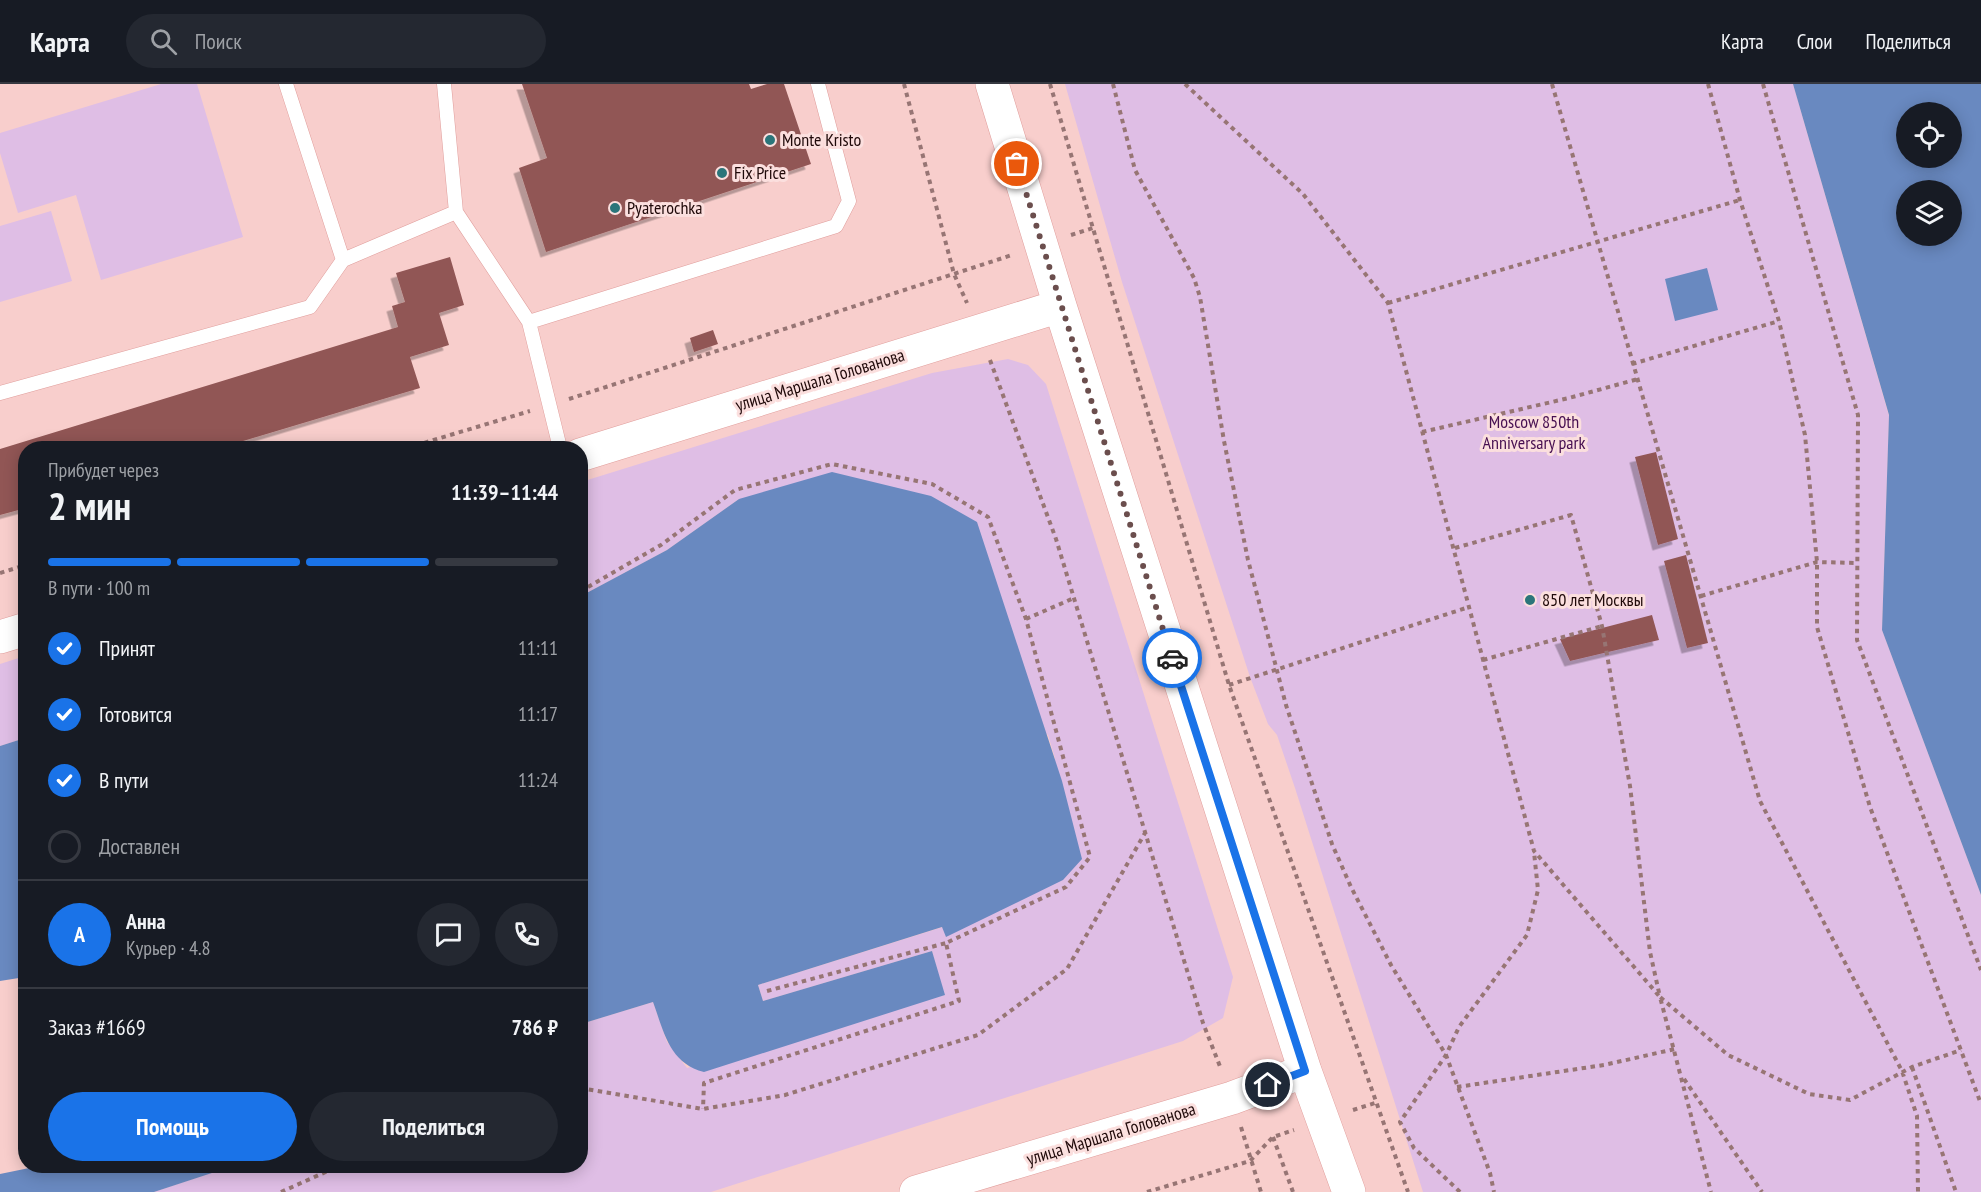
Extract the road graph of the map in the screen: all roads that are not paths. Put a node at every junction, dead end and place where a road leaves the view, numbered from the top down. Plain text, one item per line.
1 (286, 84) edge
2 (444, 84) edge
3 (818, 84) edge
4 (992, 84) edge
5 (456, 212) junction
6 (343, 260) junction
7 (1060, 306) junction
8 (529, 322) junction
9 (0, 393) edge
10 (558, 441) edge
11 (588, 452) edge
12 (18, 631) edge
13 (0, 637) edge
14 (1305, 1071) junction
15 (916, 1192) edge
16 (1349, 1192) edge

1 - 6 lane
2 - 5 lane
3 - 8 lane
4 - 7 main road
5 - 6 lane
5 - 8 lane
6 - 9 lane
7 - 11 main road, улица Маршала Голованова
7 - 14 main road
8 - 10 lane
12 - 13 main road
14 - 15 main road, улица Маршала Голованова
14 - 16 main road

